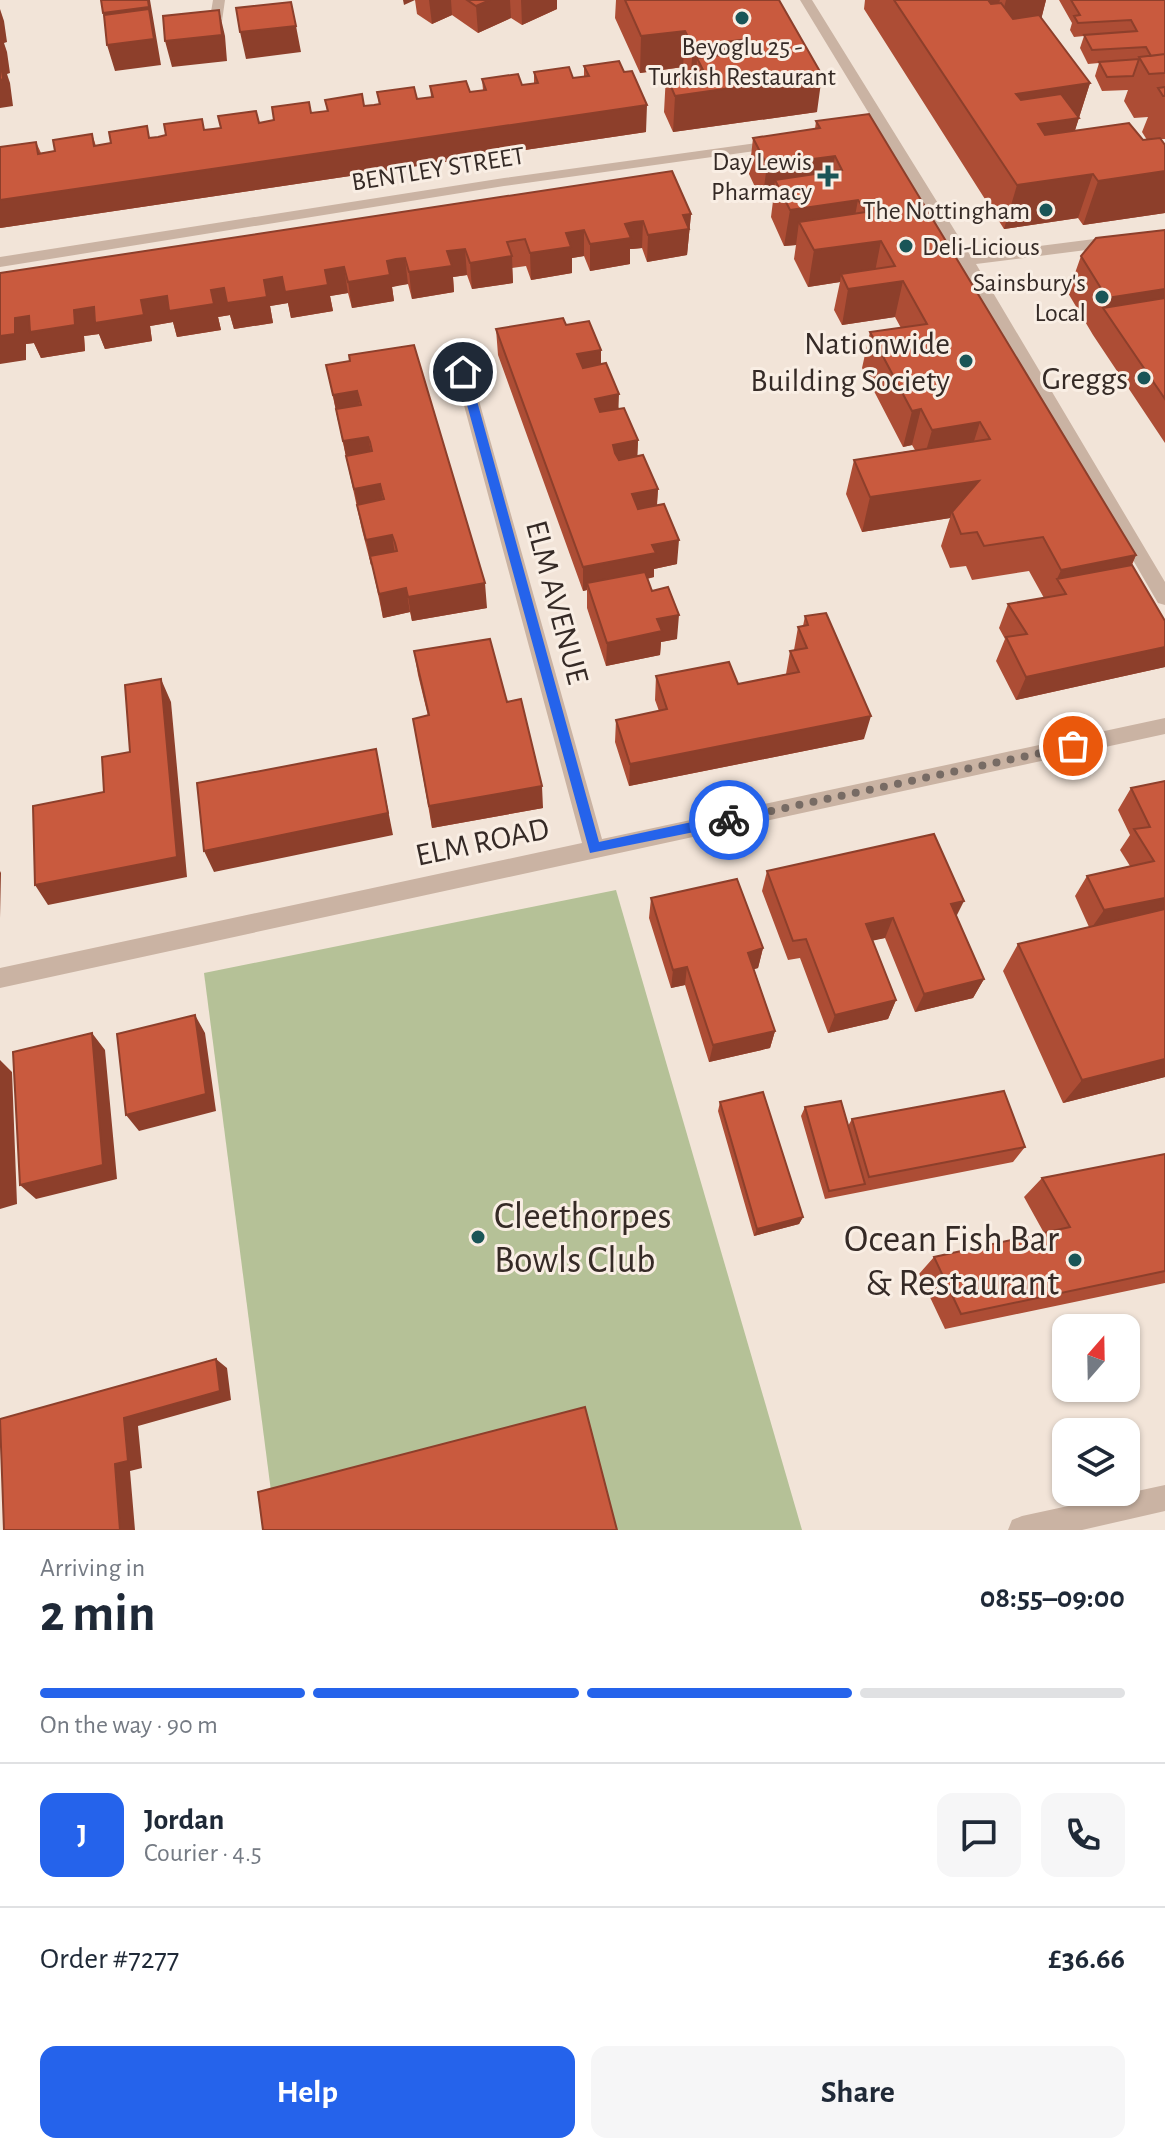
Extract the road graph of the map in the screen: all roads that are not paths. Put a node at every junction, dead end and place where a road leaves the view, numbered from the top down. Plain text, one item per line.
1 (219, 0) edge
2 (806, 0) edge
3 (217, 18) edge
4 (796, 141) edge
5 (1165, 235) edge
6 (966, 260) junction
7 (0, 262) edge
8 (463, 372) dead end
9 (1165, 598) edge
10 (1165, 726) edge
11 (594, 849) junction
12 (0, 978) edge
13 (1165, 1498) edge
14 (1022, 1530) edge

1 - 3 street
2 - 6 street
4 - 7 street, BENTLEY STREET
5 - 6 street
6 - 9 street
8 - 11 street, ELM AVENUE
10 - 11 street, ELM ROAD
11 - 12 street, ELM ROAD
13 - 14 street

